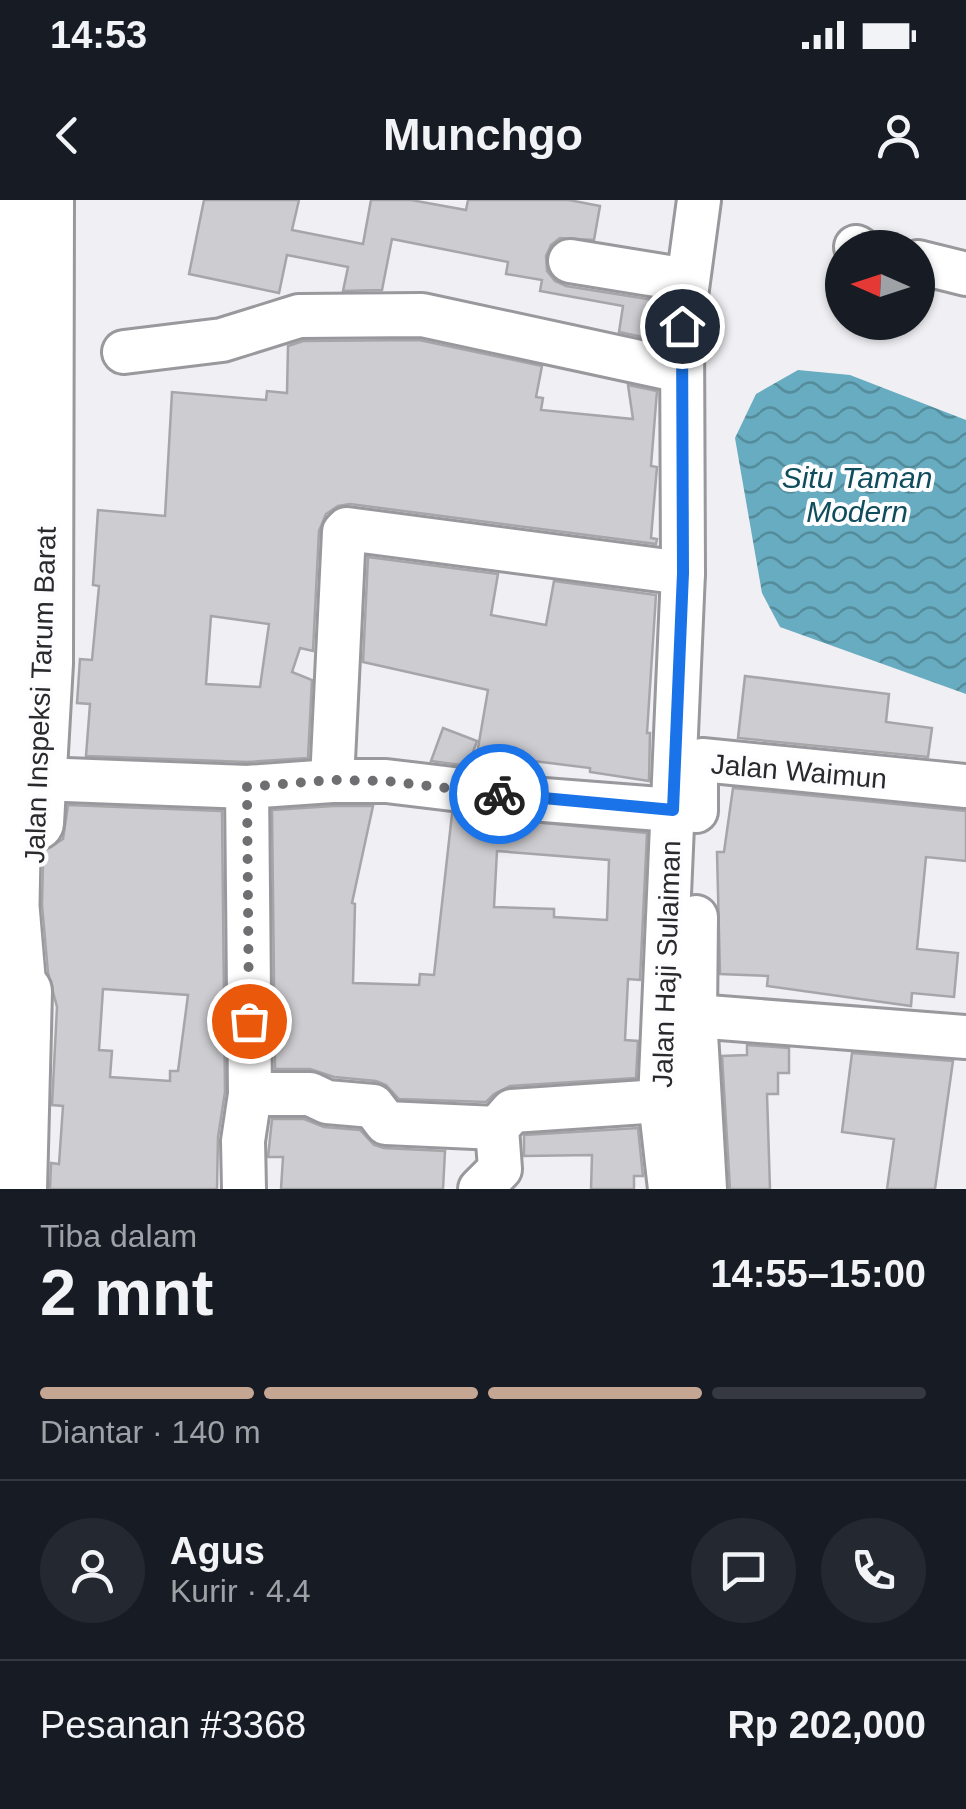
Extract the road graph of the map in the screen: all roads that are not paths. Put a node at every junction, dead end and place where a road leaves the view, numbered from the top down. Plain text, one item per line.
1 (16, 200) edge
2 (47, 200) edge
3 (699, 200) edge
4 (570, 260) dead end
5 (935, 266) edge
6 (966, 274) edge
7 (687, 280) junction
8 (124, 352) dead end
9 (681, 371) junction
10 (683, 573) junction
11 (40, 779) junction
12 (332, 780) junction
13 (966, 786) edge
14 (247, 787) junction
15 (673, 810) junction
16 (695, 1016) junction
17 (22, 1036) junction
18 (966, 1037) edge
19 (250, 1094) junction
20 (660, 1101) junction
21 (496, 1128) junction
22 (20, 1189) edge
23 (244, 1189) edge
24 (480, 1189) edge
25 (670, 1189) edge
26 (706, 1189) edge

1 - 17 highway
2 - 11 main road, Jalan Inspeksi Tarum Barat
3 - 7 street, Jalan Haji Sulaiman
4 - 7 street
5 - 6 street
7 - 9 street, Jalan Haji Sulaiman
8 - 9 street
9 - 10 street, Jalan Haji Sulaiman
10 - 12 street
10 - 15 street, Jalan Haji Sulaiman
11 - 14 street
11 - 17 main road, Jalan Inspeksi Tarum Barat
12 - 14 street
12 - 15 street
13 - 16 street, Jalan Waimun
14 - 19 street
15 - 20 street, Jalan Haji Sulaiman
16 - 18 street
16 - 26 street, Jalan Waimun
17 - 22 main road, Jalan Inspeksi Tarum Barat
19 - 21 street
19 - 23 street
20 - 21 street
20 - 25 street, Jalan Haji Sulaiman
21 - 24 street

